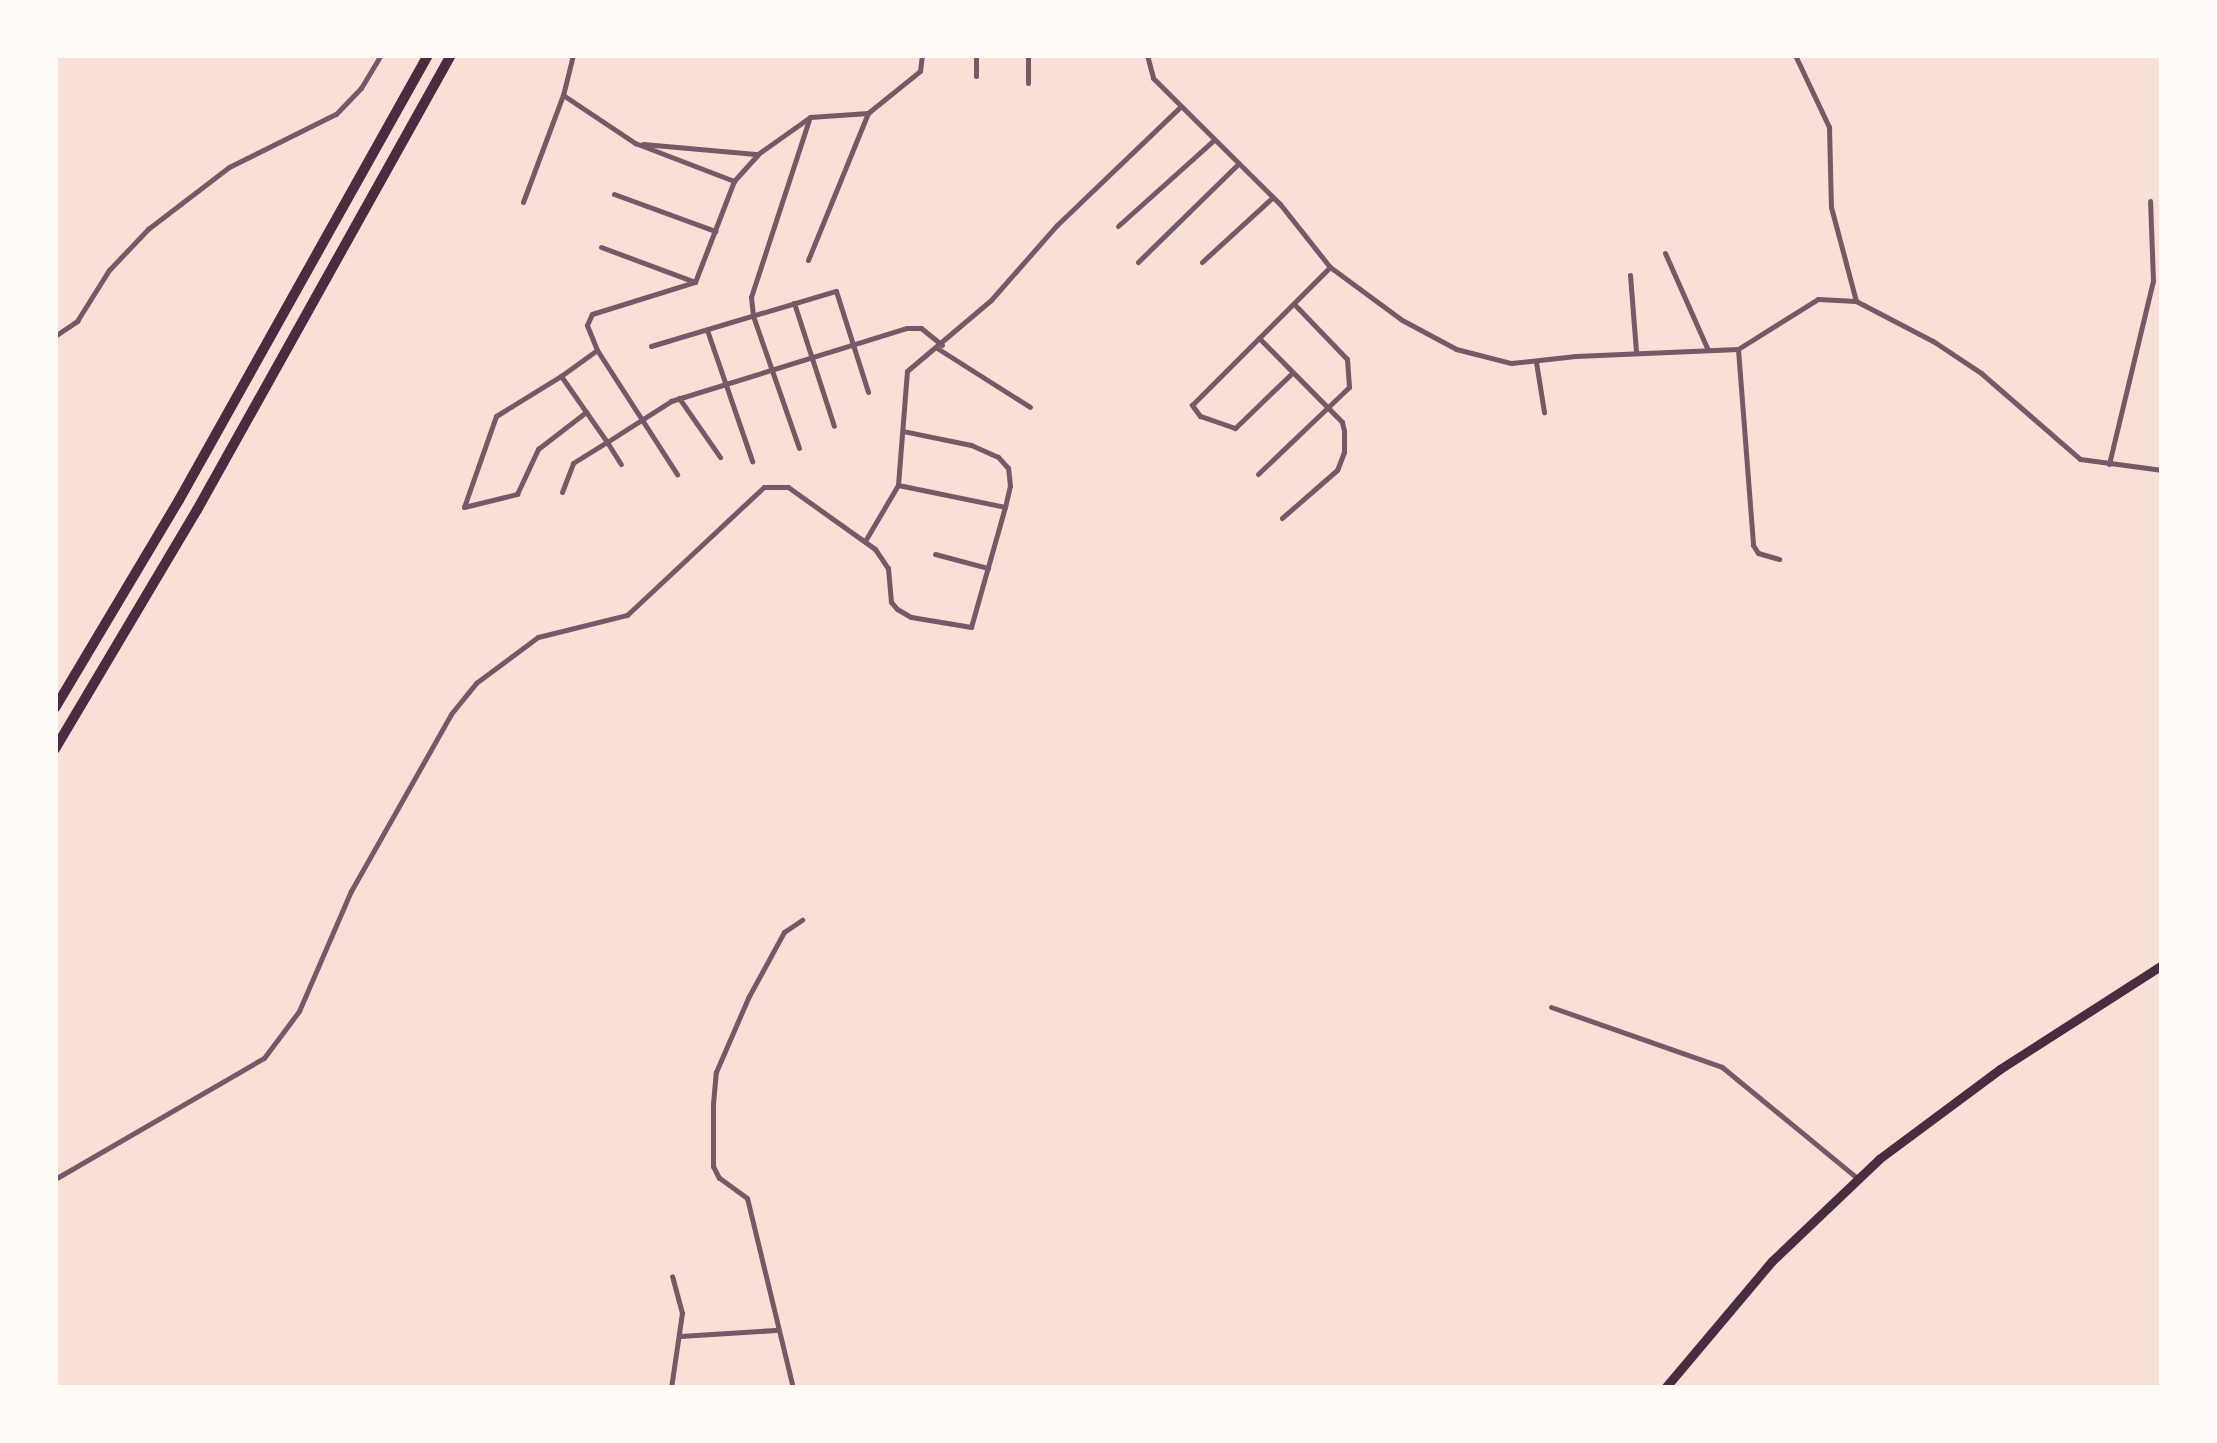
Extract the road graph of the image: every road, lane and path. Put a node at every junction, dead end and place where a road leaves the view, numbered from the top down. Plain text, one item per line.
1 (381, 55) edge
2 (428, 55) edge
3 (451, 55) edge
4 (573, 55) edge
5 (922, 55) edge
6 (976, 55) edge
7 (1028, 55) edge
8 (1147, 55) edge
9 (1795, 55) edge
10 (976, 76) dead end
11 (1028, 83) dead end
12 (563, 95) junction
13 (1180, 106) junction
14 (868, 114) junction
15 (810, 117) junction
16 (1214, 140) junction
17 (634, 143) junction
18 (758, 154) junction
19 (1238, 164) junction
20 (734, 181) junction
21 (614, 194) dead end
22 (1273, 197) junction
23 (2150, 201) dead end
24 (523, 202) dead end
25 (1118, 226) dead end
26 (715, 232) junction
27 (601, 247) dead end
28 (1664, 253) dead end
29 (808, 260) dead end
30 (1138, 262) dead end
31 (1202, 262) dead end
32 (1330, 267) junction
33 (1630, 275) dead end
34 (696, 282) junction
35 (1856, 301) junction
36 (794, 303) junction
37 (1294, 304) junction
38 (753, 316) junction
39 (707, 330) junction
40 (55, 336) edge
41 (1259, 338) junction
42 (856, 344) junction
43 (651, 346) dead end
44 (939, 346) junction
45 (597, 350) junction
46 (1708, 350) junction
47 (1738, 350) junction
48 (1636, 352) junction
49 (814, 357) junction
50 (1536, 362) junction
51 (772, 371) junction
52 (1292, 374) junction
53 (560, 376) junction
54 (726, 385) junction
55 (868, 392) dead end
56 (680, 398) junction
57 (1030, 407) dead end
58 (1327, 408) junction
59 (586, 412) junction
60 (1544, 412) dead end
61 (644, 418) junction
62 (834, 426) dead end
63 (904, 431) junction
64 (607, 442) junction
65 (800, 448) dead end
66 (720, 458) dead end
67 (752, 460) dead end
68 (621, 464) dead end
69 (2109, 464) junction
70 (2162, 470) edge
71 (678, 474) dead end
72 (1258, 474) dead end
73 (898, 485) junction
74 (562, 492) dead end
75 (1005, 508) junction
76 (1282, 518) dead end
77 (865, 541) junction
78 (935, 554) dead end
79 (1779, 559) dead end
80 (988, 568) junction
81 (55, 708) edge
82 (55, 750) edge
83 (802, 920) dead end
84 (2162, 966) edge
85 (1551, 1007) dead end
86 (1857, 1178) junction
87 (55, 1179) edge
88 (672, 1276) dead end
89 (776, 1330) junction
90 (680, 1336) junction
91 (672, 1388) edge
92 (793, 1388) edge
93 (1665, 1388) edge

1 - 40 street
2 - 81 highway
3 - 82 highway
4 - 12 street
5 - 14 street
6 - 10 street
7 - 11 street
8 - 13 street
9 - 35 street
12 - 17 street
12 - 24 street
13 - 16 street
13 - 44 street
14 - 15 street
14 - 29 street
15 - 18 street
15 - 38 street
16 - 19 street
16 - 25 street
17 - 18 street
17 - 20 street
18 - 20 street
19 - 22 street
19 - 30 street
20 - 26 street
21 - 26 street
22 - 31 street
22 - 32 street
23 - 69 street
26 - 34 street
27 - 34 street
28 - 46 street
32 - 37 street
32 - 50 street
33 - 48 street
34 - 45 street
35 - 47 street
35 - 69 street
36 - 38 street
36 - 42 street
36 - 49 street
37 - 41 street
37 - 58 street
38 - 39 street
38 - 51 street
39 - 43 street
39 - 54 street
41 - 52 street
41 - 52 street
42 - 44 street
42 - 49 street
42 - 55 street
44 - 57 street
44 - 63 street
45 - 53 street
45 - 61 street
46 - 47 street
46 - 48 street
47 - 79 street
48 - 50 street
49 - 51 street
49 - 62 street
50 - 60 street
51 - 54 street
51 - 65 street
52 - 58 street
53 - 59 street
53 - 59 street
54 - 56 street
54 - 67 street
56 - 61 street
56 - 66 street
58 - 72 street
58 - 76 street
59 - 64 street
61 - 64 street
61 - 71 street
63 - 73 street
63 - 75 street
64 - 68 street
64 - 74 street
69 - 70 street
73 - 75 street
73 - 77 street
75 - 80 street
77 - 80 street
77 - 87 street
78 - 80 street
83 - 89 street
84 - 86 highway
85 - 86 street
86 - 93 highway
88 - 90 street
89 - 90 street
89 - 92 street
90 - 91 street

